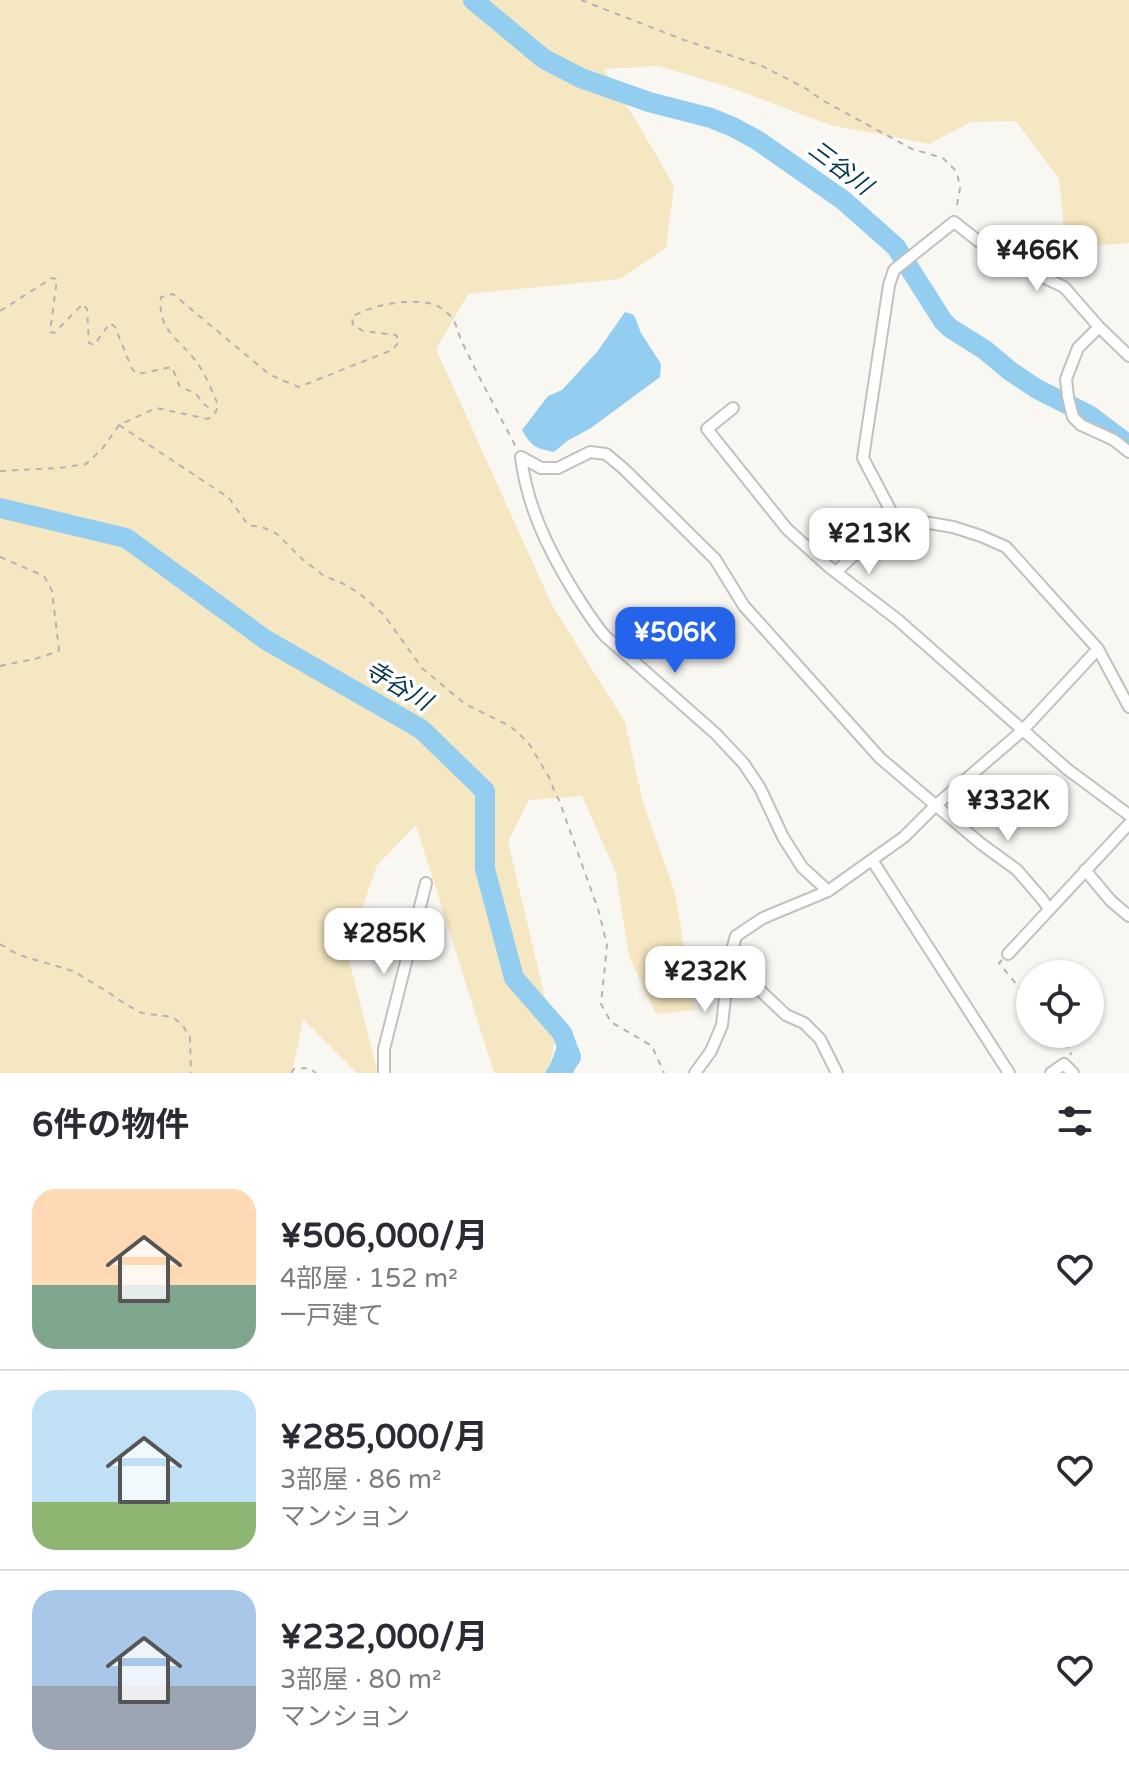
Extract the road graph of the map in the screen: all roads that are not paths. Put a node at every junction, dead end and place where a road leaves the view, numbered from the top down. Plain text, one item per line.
1 (1099, 327) junction
2 (1129, 356) edge
3 (733, 408) dead end
4 (1129, 452) edge
5 (894, 517) junction
6 (836, 572) junction
7 (1098, 649) junction
8 (1129, 707) edge
9 (1022, 731) junction
10 (935, 806) junction
11 (1129, 815) edge
12 (1129, 824) edge
13 (872, 860) junction
14 (1085, 870) junction
15 (426, 883) dead end
16 (828, 891) junction
17 (1049, 909) junction
18 (1129, 916) edge
19 (1008, 954) road end
20 (729, 961) junction
21 (384, 1073) edge
22 (695, 1073) edge
23 (837, 1073) edge
24 (1009, 1073) edge
25 (1051, 1073) edge
26 (1073, 1073) edge

1 - 2 street
1 - 4 street
1 - 5 street
3 - 6 street
5 - 6 street
5 - 7 street
6 - 9 street
7 - 8 street
7 - 9 street
9 - 10 street
9 - 11 street
10 - 13 street
10 - 16 street
10 - 17 street
12 - 14 street
13 - 16 street
13 - 24 street
14 - 17 street
14 - 18 street
15 - 21 street
16 - 20 street
17 - 19 street
20 - 22 street
20 - 23 street
25 - 26 street

